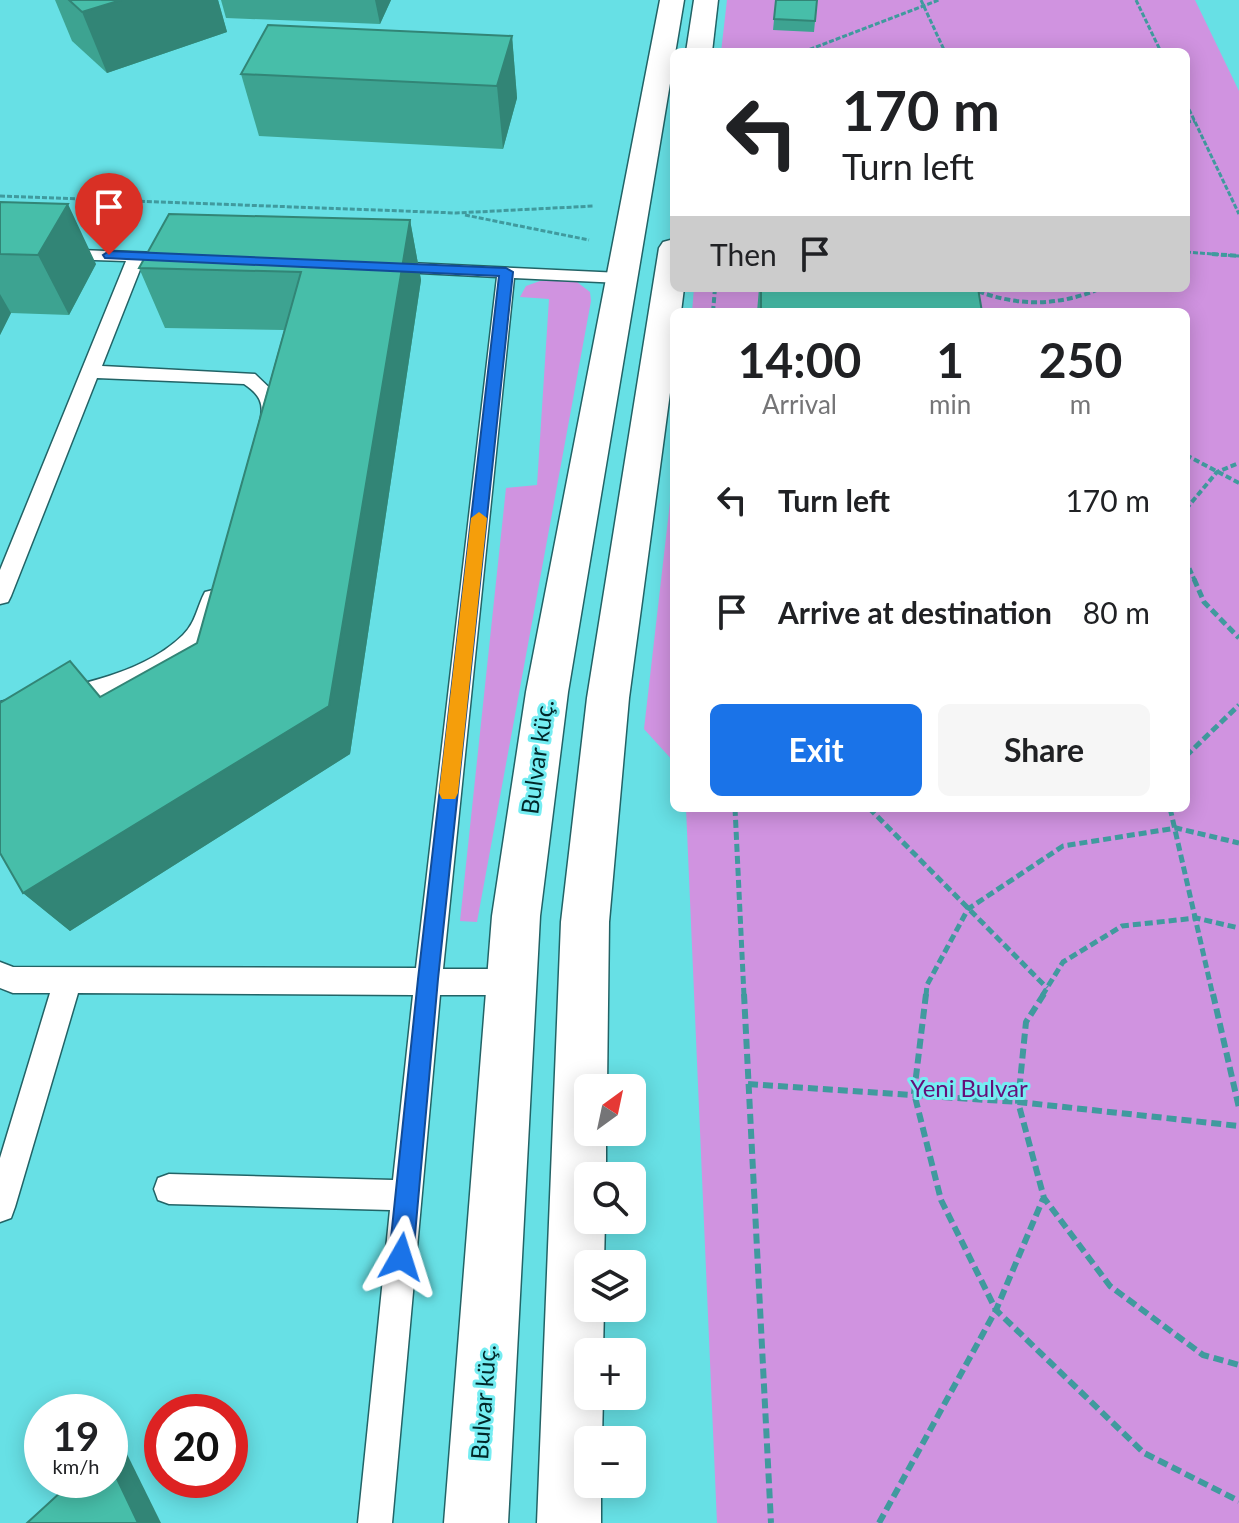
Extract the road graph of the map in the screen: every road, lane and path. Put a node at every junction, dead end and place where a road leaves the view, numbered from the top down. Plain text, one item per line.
1 (672, 0) edge
2 (706, 0) edge
3 (921, 0) edge
4 (939, 0) edge
5 (1136, 0) edge
6 (925, 6) junction
7 (700, 48) edge
8 (814, 48) edge
9 (943, 48) edge
10 (1159, 48) edge
11 (1190, 111) edge
12 (1195, 121) junction
13 (1190, 122) edge
14 (0, 196) edge
15 (635, 204) junction
16 (456, 213) junction
17 (1239, 214) edge
18 (0, 252) edge
19 (1190, 252) edge
20 (137, 256) junction
21 (1239, 256) edge
22 (198, 259) edge
23 (624, 263) junction
24 (368, 266) edge
25 (506, 272) junction
26 (670, 275) edge
27 (978, 292) edge
28 (1094, 292) edge
29 (1035, 306) joint
30 (90, 372) junction
31 (264, 438) edge
32 (1190, 457) edge
33 (1239, 463) edge
34 (1217, 472) junction
35 (1239, 483) edge
36 (1190, 504) edge
37 (1190, 570) edge
38 (219, 580) edge
39 (0, 596) edge
40 (1239, 638) edge
41 (547, 692) junction
42 (608, 698) junction
43 (1239, 705) edge
44 (0, 712) edge
45 (1190, 752) edge
46 (735, 812) edge
47 (873, 812) edge
48 (1171, 812) edge
49 (1176, 828) junction
50 (1239, 843) edge
51 (968, 909) junction
52 (1196, 918) junction
53 (1239, 928) edge
54 (0, 975) edge
55 (428, 979) junction
56 (68, 980) junction
57 (511, 982) junction
58 (1047, 988) junction
59 (748, 1084) junction
60 (914, 1093) junction
61 (1018, 1102) junction
62 (1239, 1108) edge
63 (1239, 1126) edge
64 (169, 1189) dead end
65 (407, 1195) junction
66 (1044, 1198) junction
67 (0, 1207) edge
68 (996, 1310) junction
69 (1239, 1365) edge
70 (1239, 1501) edge
71 (375, 1523) edge
72 (476, 1523) edge
73 (569, 1523) edge
74 (771, 1523) edge
75 (879, 1523) edge

1 - 15 street, Bulvar küç.
2 - 7 street
3 - 6 path
4 - 6 path
5 - 10 path
6 - 8 path
6 - 9 path
11 - 12 path
12 - 13 path
12 - 17 path
14 - 16 path
15 - 16 path
15 - 23 street, Bulvar küç.
16 - 23 path
18 - 20 lane
19 - 21 path
20 - 22 lane
20 - 30 lane
23 - 25 lane
23 - 41 street, Bulvar küç.
24 - 25 lane
25 - 55 lane
26 - 42 street
27 - 29 path
28 - 29 path
30 - 31 lane
30 - 39 lane
32 - 34 path
33 - 34 path
34 - 35 path
34 - 36 path
37 - 40 path
38 - 44 lane
41 - 42 street
41 - 57 street, Bulvar küç.
42 - 73 street
43 - 45 path
46 - 59 path
47 - 51 path
48 - 49 path
49 - 50 path
49 - 51 path
49 - 52 path
51 - 58 path
51 - 60 path
52 - 53 path
52 - 58 path
52 - 62 path
54 - 56 lane
55 - 56 lane
55 - 57 lane
55 - 65 lane
56 - 67 lane
57 - 72 street, Bulvar küç.
58 - 61 path
59 - 60 path
59 - 74 path
60 - 61 path
60 - 68 path
61 - 63 path
61 - 66 path
64 - 65 lane
65 - 71 lane
66 - 68 path
66 - 69 path
68 - 70 path
68 - 75 path

